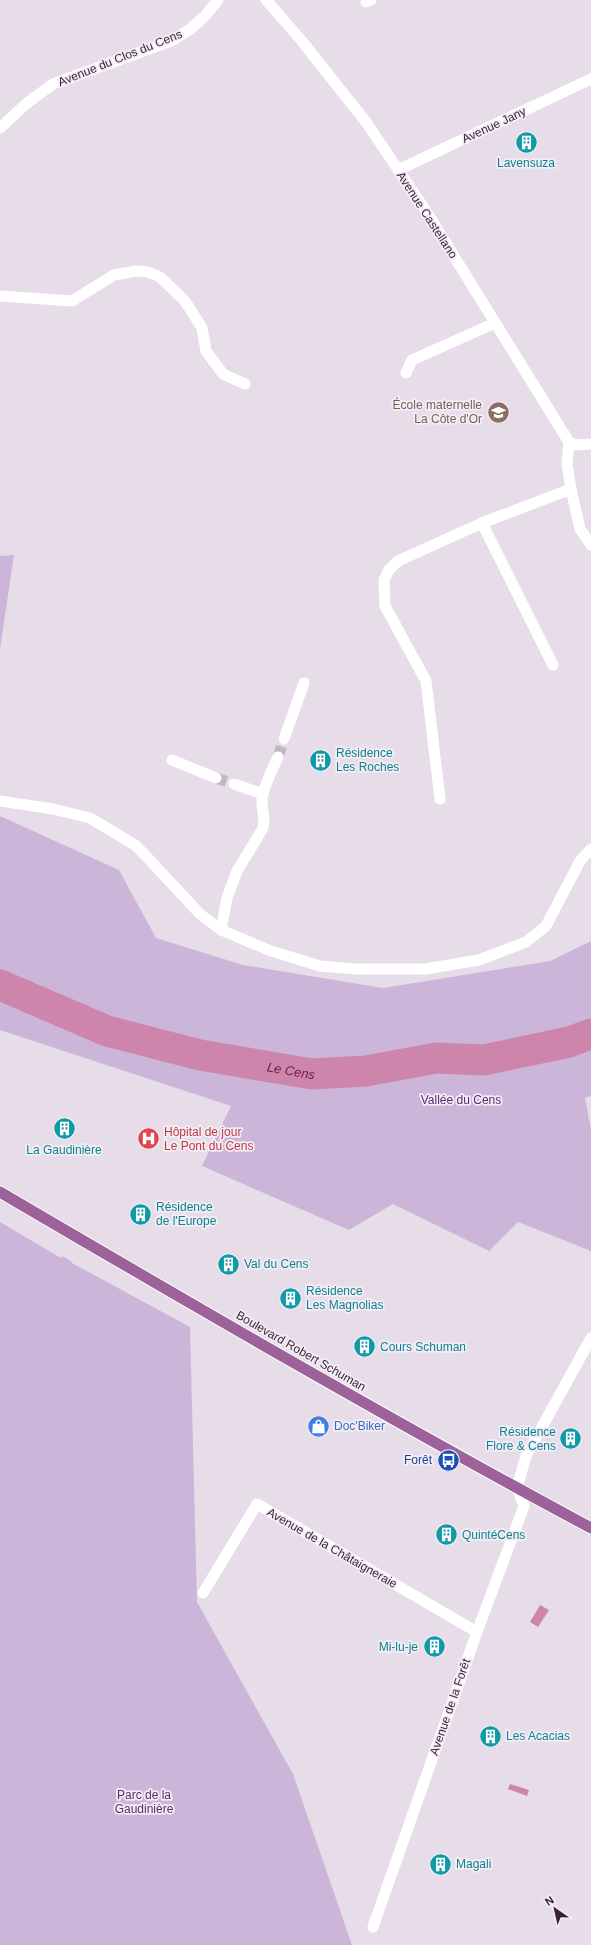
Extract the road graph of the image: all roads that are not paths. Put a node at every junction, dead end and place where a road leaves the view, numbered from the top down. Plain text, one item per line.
1 (218, 0) edge
2 (266, 0) edge
3 (591, 79) edge
4 (0, 128) edge
5 (398, 170) junction
6 (0, 296) edge
7 (495, 323) junction
8 (406, 372) dead end
9 (245, 384) dead end
10 (569, 442) junction
11 (591, 444) edge
12 (571, 489) junction
13 (482, 523) junction
14 (591, 545) edge
15 (553, 665) dead end
16 (304, 683) dead end
17 (284, 739) tunnel mouth
18 (278, 757) tunnel mouth
19 (172, 760) dead end
20 (216, 778) tunnel mouth
21 (234, 784) tunnel mouth
22 (263, 794) junction
23 (440, 799) dead end
24 (0, 801) edge
25 (591, 850) edge
26 (221, 930) junction
27 (0, 1192) edge
28 (591, 1338) edge
29 (517, 1488) junction
30 (591, 1528) edge
31 (203, 1593) dead end
32 (477, 1632) junction
33 (373, 1926) dead end

1 - 4 street, Avenue du Clos du Cens
2 - 5 street, Avenue Castellano
3 - 5 street, Avenue Jany
5 - 7 street, Avenue Castellano
6 - 9 street
7 - 8 street
7 - 10 street, Avenue Castellano
10 - 11 street
10 - 12 street
12 - 13 street
12 - 14 street
13 - 15 street
13 - 23 street
16 - 17 street
18 - 22 street
19 - 20 street
21 - 22 street
22 - 26 street
24 - 26 street
25 - 26 street
27 - 29 main road, Boulevard Robert Schuman
28 - 29 street
29 - 30 main road, Boulevard Robert Schuman
29 - 32 street, Avenue de la Forêt
31 - 32 street, Avenue de la Châtaigneraie
32 - 33 street, Avenue de la Forêt

